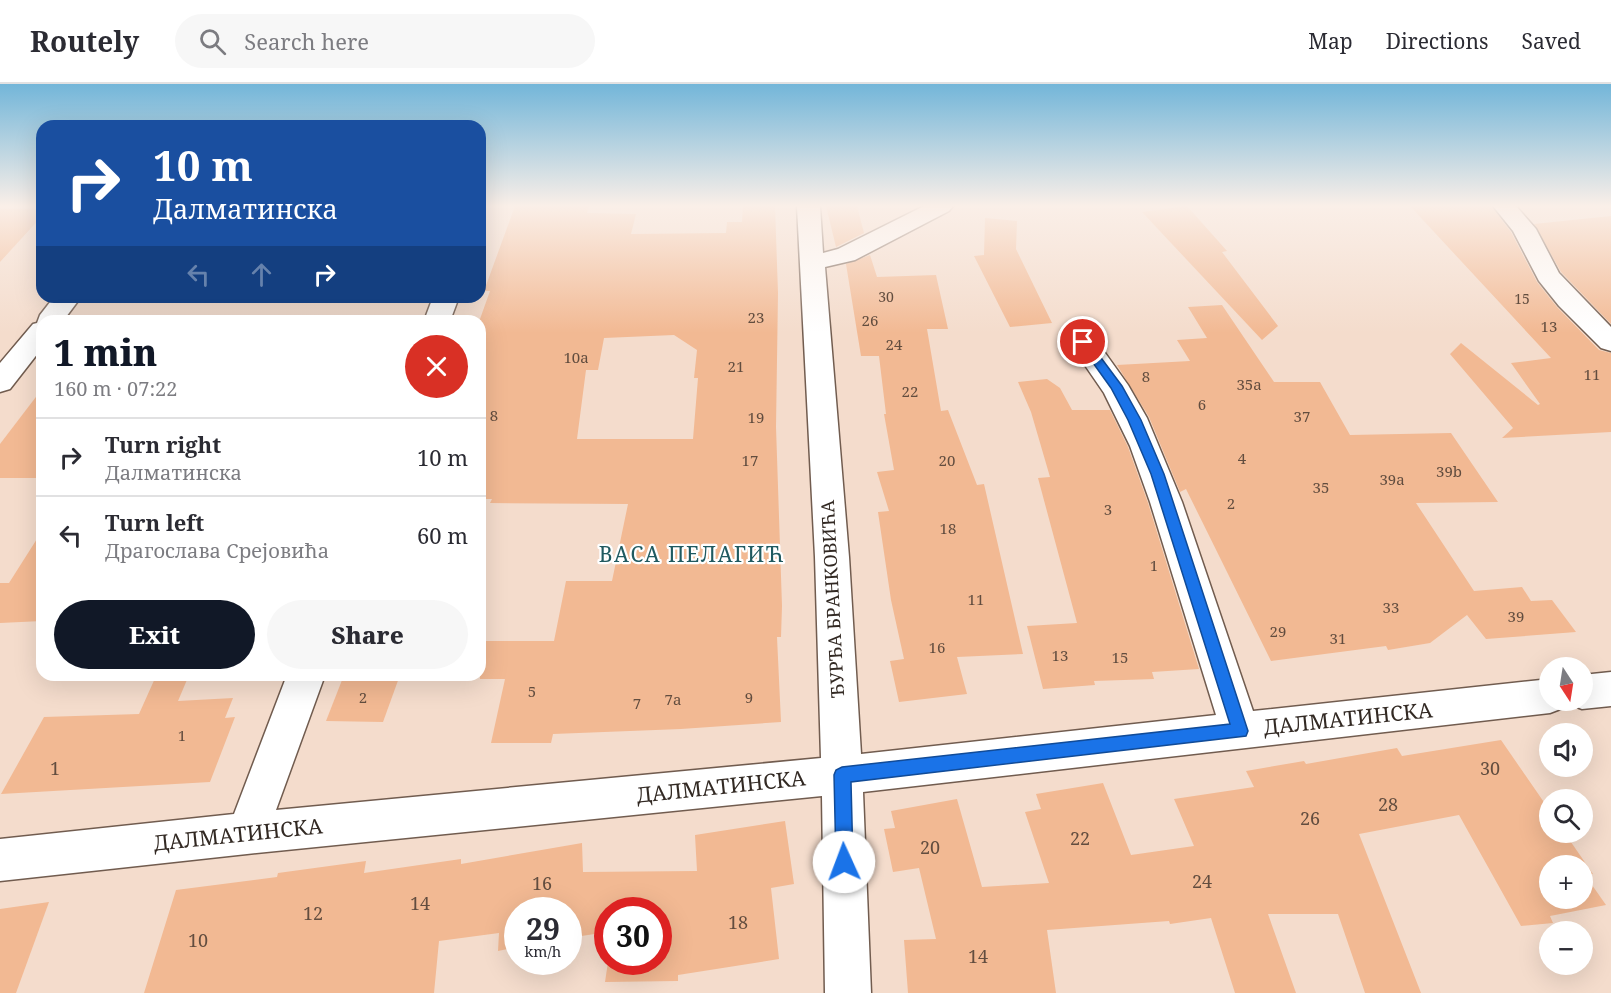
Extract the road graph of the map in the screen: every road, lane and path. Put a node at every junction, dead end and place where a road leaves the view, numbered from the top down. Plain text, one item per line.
1 (810, 248) edge
2 (859, 248) edge
3 (1534, 248) edge
4 (811, 263) junction
5 (63, 303) edge
6 (54, 315) edge
7 (36, 337) edge
8 (1083, 342) dead end
9 (1611, 342) edge
10 (0, 382) edge
11 (304, 681) edge
12 (1611, 689) edge
13 (1593, 691) edge
14 (1539, 697) edge
15 (1240, 731) junction
16 (842, 775) junction
17 (247, 833) junction
18 (0, 860) edge
19 (848, 993) edge

1 - 4 street, ЂУРЂА БРАНКОВИЋА
2 - 4 street
3 - 9 street
4 - 16 street, ЂУРЂА БРАНКОВИЋА
5 - 6 street
7 - 10 street
8 - 15 street
11 - 17 street
12 - 13 street
14 - 15 street, ДАЛМАТИНСКА
15 - 16 street, ДАЛМАТИНСКА
16 - 17 street, ДАЛМАТИНСКА
16 - 19 street, ЂУРЂА БРАНКОВИЋА
17 - 18 street, ДАЛМАТИНСКА

